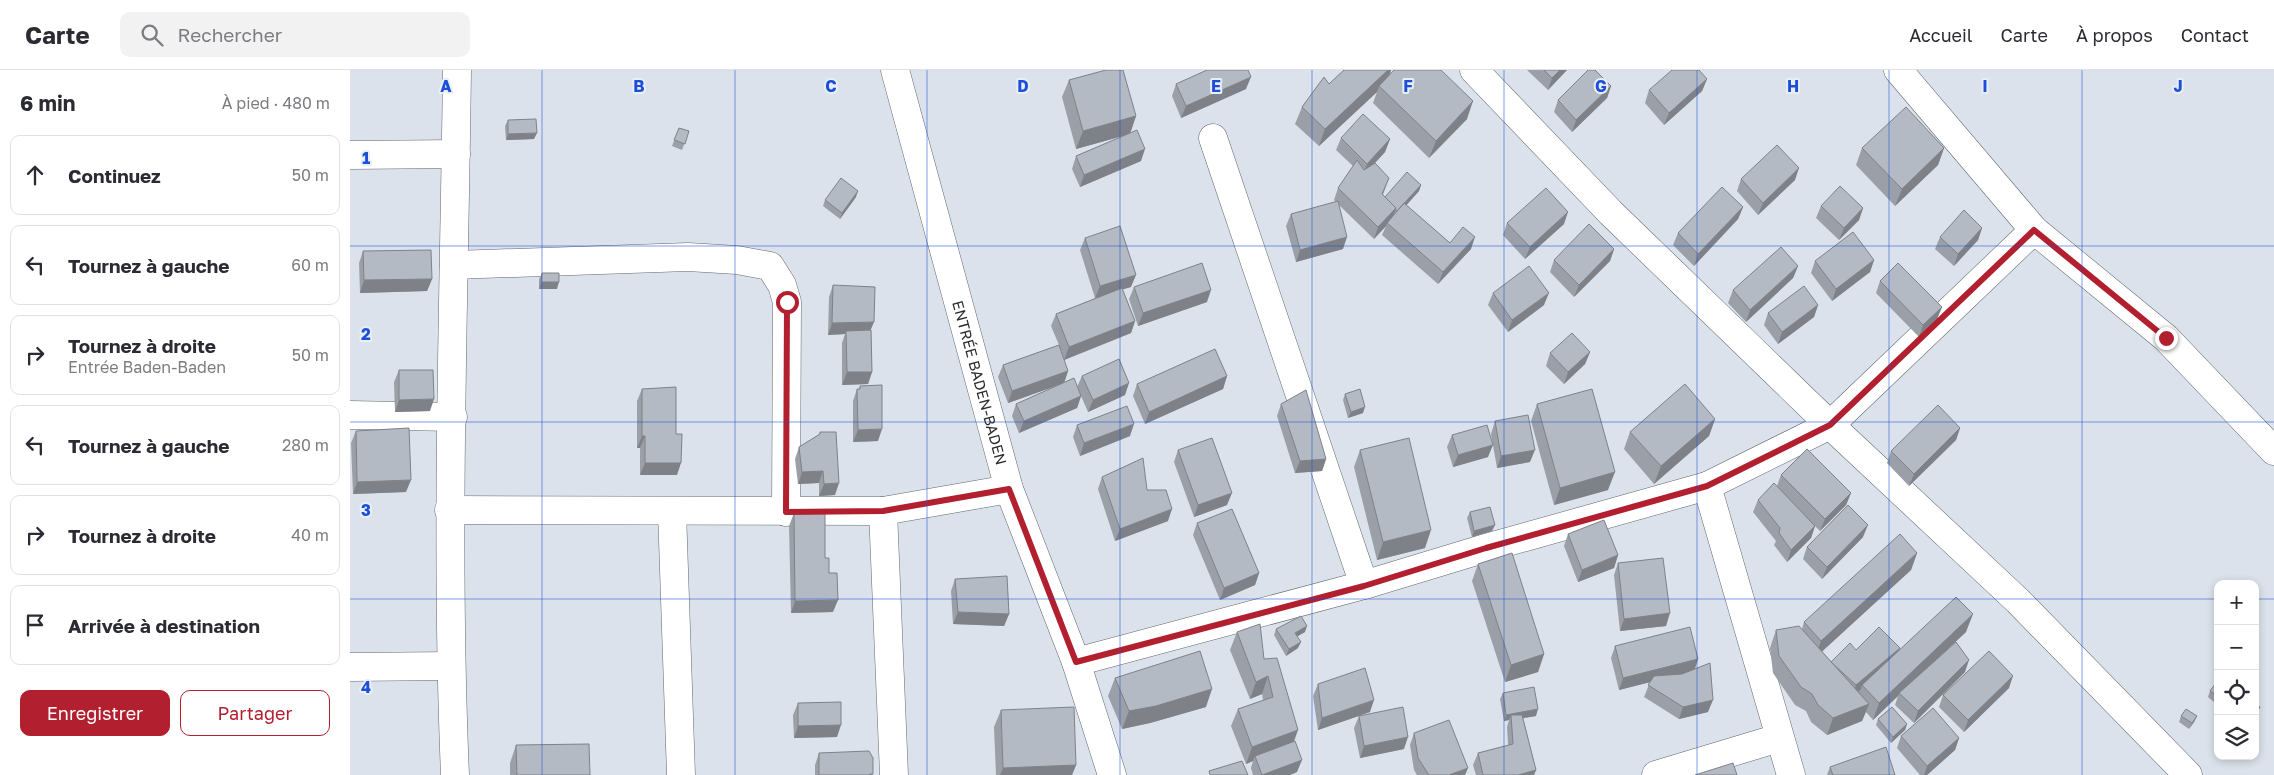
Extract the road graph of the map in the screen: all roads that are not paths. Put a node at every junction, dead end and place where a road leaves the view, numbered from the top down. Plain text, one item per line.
1 (457, 70) edge
2 (895, 70) edge
3 (1474, 70) edge
4 (1898, 70) edge
5 (1213, 138) dead end
6 (456, 154) junction
7 (350, 155) edge
8 (2034, 230) junction
9 (454, 264) junction
10 (350, 415) edge
11 (453, 417) junction
12 (1830, 425) junction
13 (2274, 450) edge
14 (1707, 486) junction
15 (1009, 489) junction
16 (450, 510) junction
17 (672, 511) junction
18 (883, 511) junction
19 (786, 512) junction
20 (1364, 586) junction
21 (1076, 662) junction
22 (450, 666) junction
23 (350, 668) edge
24 (1779, 738) junction
25 (455, 775) edge
26 (681, 775) edge
27 (894, 775) edge
28 (1112, 775) edge
29 (1656, 775) edge
30 (1791, 775) edge
31 (2188, 775) edge

1 - 6 street
2 - 15 street, ENTRÉE BADEN-BADEN
3 - 12 street
4 - 8 street
5 - 20 street
6 - 7 street
6 - 9 street
8 - 12 street
8 - 13 street
9 - 11 street
9 - 19 street
10 - 11 street
11 - 16 street
12 - 14 street
12 - 31 street
14 - 20 street
14 - 24 street
15 - 18 street
15 - 21 street, ENTRÉE BADEN-BADEN
16 - 17 street
16 - 22 street
17 - 19 street
17 - 26 street
18 - 19 street
18 - 27 street
20 - 21 street
21 - 28 street, ENTRÉE BADEN-BADEN
22 - 23 street
22 - 25 street
24 - 29 street
24 - 30 street

